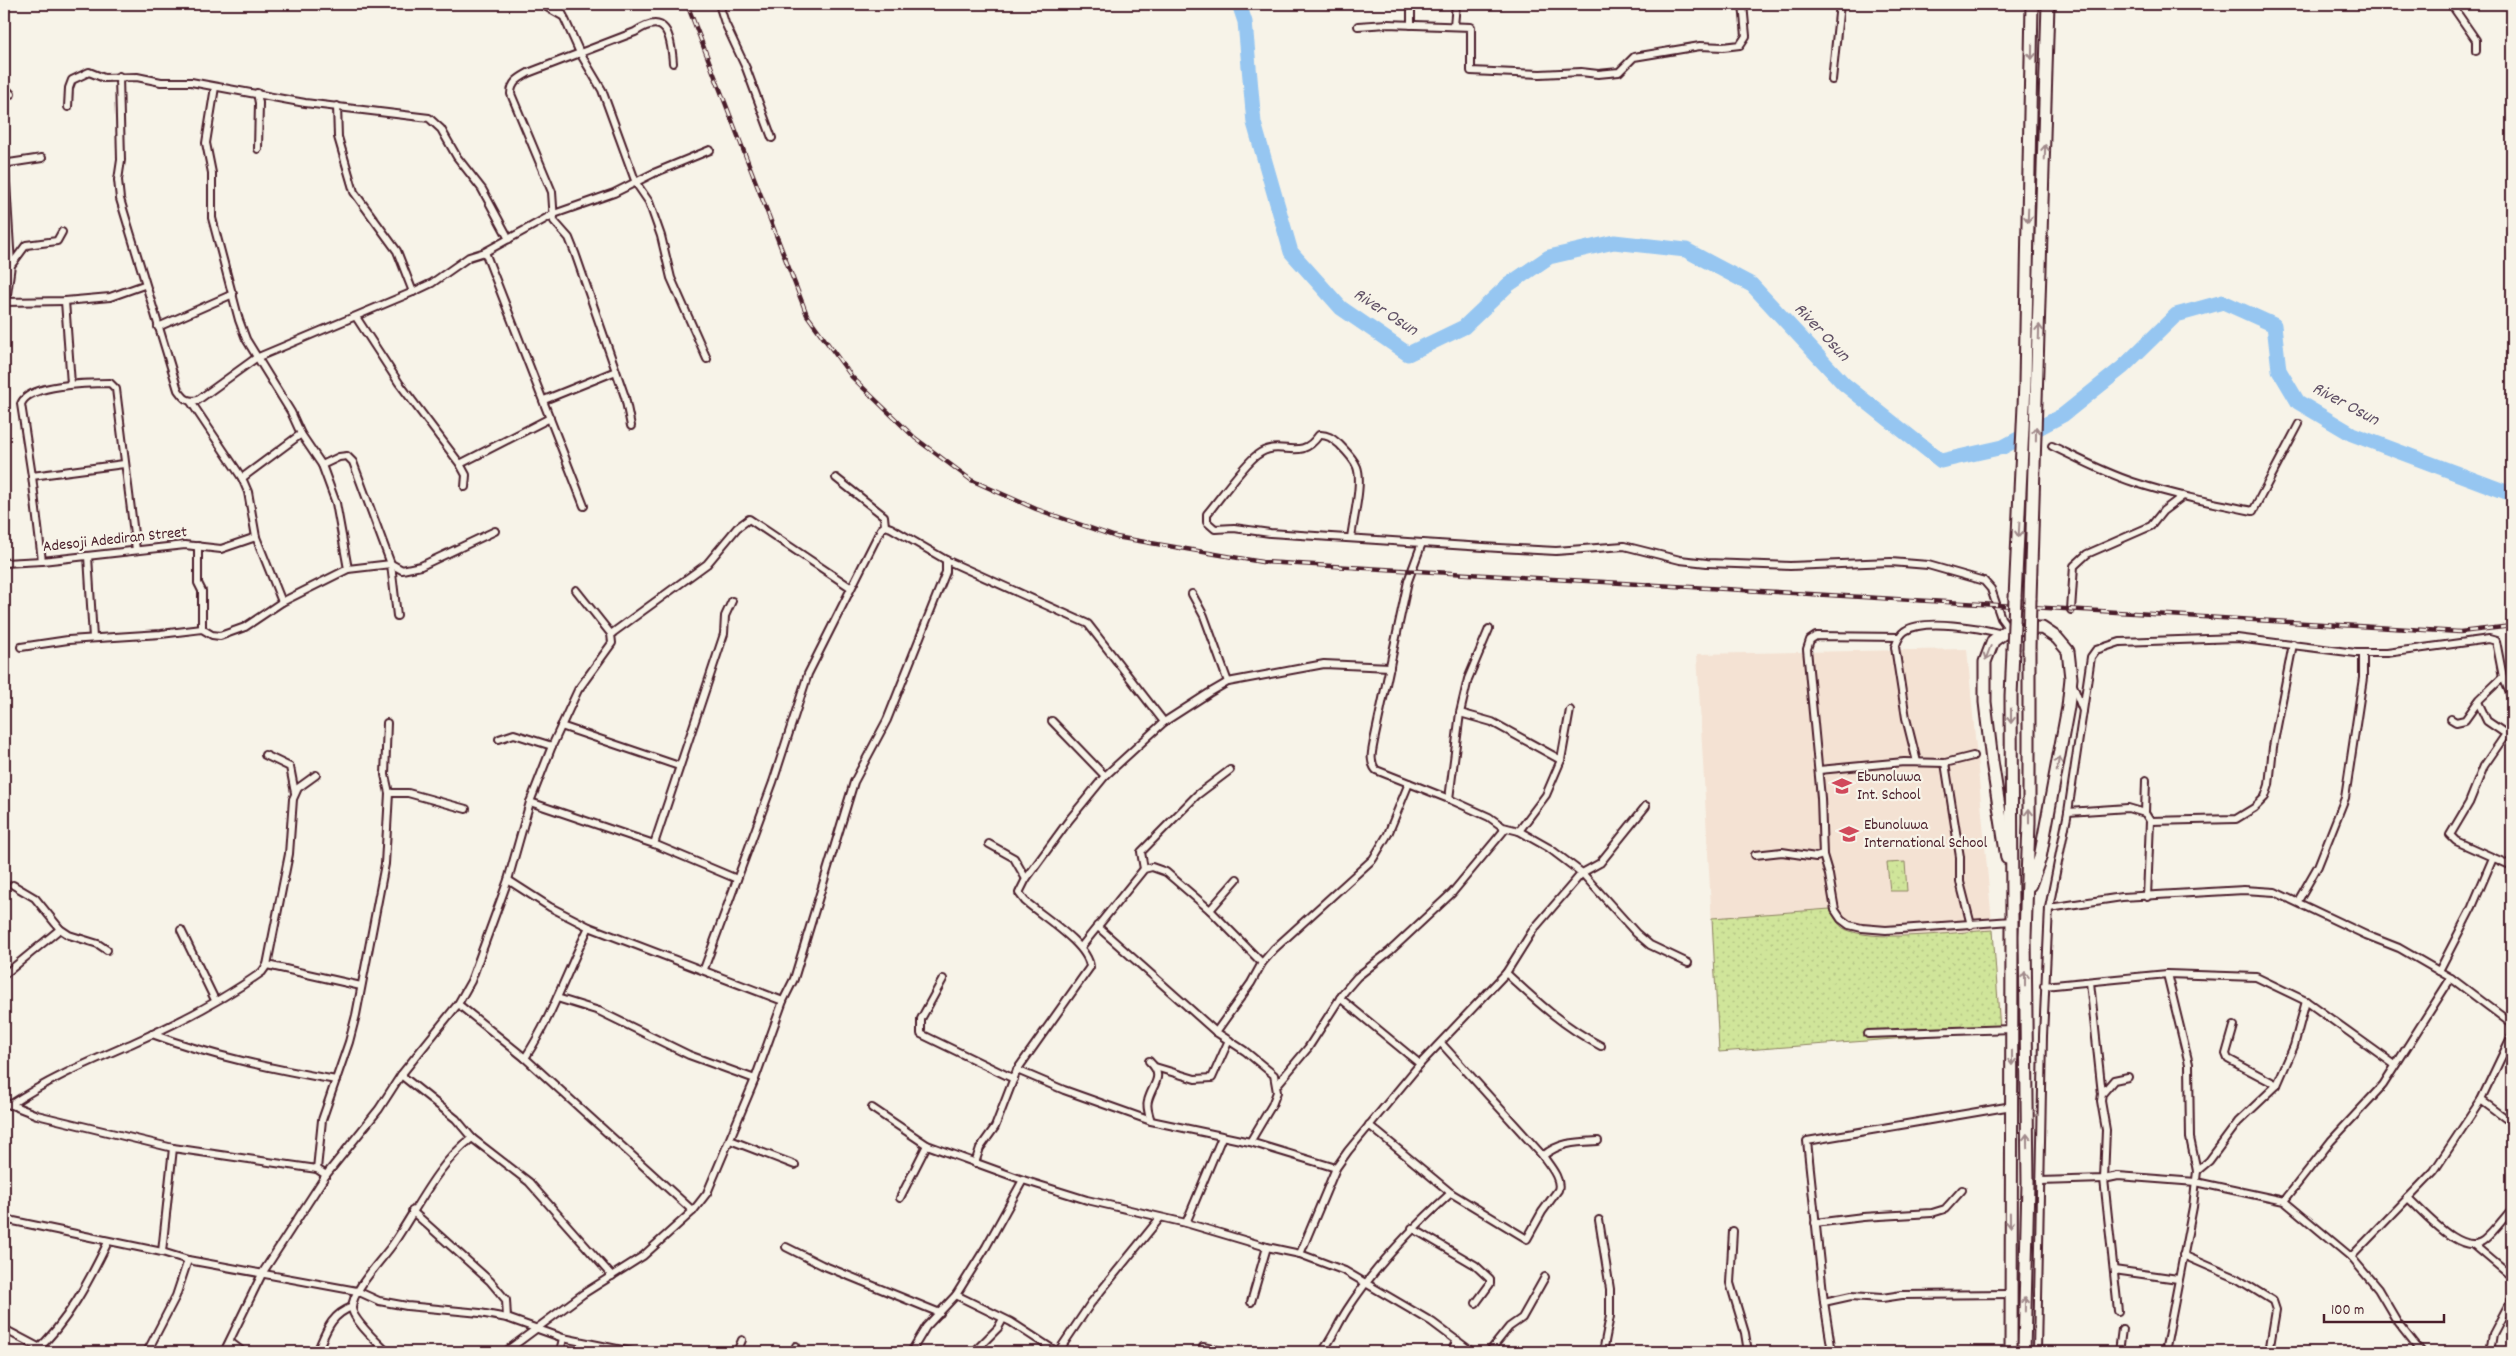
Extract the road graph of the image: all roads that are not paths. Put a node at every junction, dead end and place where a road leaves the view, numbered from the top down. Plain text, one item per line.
1 (541, 4) edge
2 (558, 4) edge
3 (719, 4) edge
4 (1412, 4) edge
5 (1456, 4) edge
6 (1744, 4) edge
7 (1840, 4) edge
8 (2032, 4) edge
9 (2048, 4) edge
10 (2451, 4) edge
11 (564, 17) junction
12 (1410, 25) junction
13 (1358, 26) dead end
14 (1454, 26) junction
15 (2476, 51) dead end
16 (580, 53) junction
17 (673, 63) dead end
18 (119, 76) junction
19 (1832, 80) dead end
20 (4, 87) edge
21 (215, 87) junction
22 (257, 93) junction
23 (11, 94) dead end
24 (337, 106) junction
25 (68, 107) dead end
26 (772, 138) dead end
27 (258, 149) dead end
28 (710, 150) dead end
29 (42, 158) dead end
30 (636, 182) junction
31 (554, 214) junction
32 (62, 232) dead end
33 (510, 239) junction
34 (484, 252) junction
35 (11, 265) junction
36 (144, 285) junction
37 (414, 292) junction
38 (233, 294) junction
39 (65, 301) junction
40 (5, 302) edge
41 (356, 317) junction
42 (158, 327) junction
43 (256, 358) junction
44 (707, 359) dead end
45 (616, 371) junction
46 (71, 384) junction
47 (544, 400) junction
48 (191, 402) junction
49 (550, 418) junction
50 (2299, 424) dead end
51 (631, 426) dead end
52 (301, 434) junction
53 (2052, 446) dead end
54 (124, 464) junction
55 (460, 464) junction
56 (322, 465) junction
57 (32, 476) junction
58 (242, 478) junction
59 (836, 478) dead end
60 (466, 487) dead end
61 (2182, 496) junction
62 (584, 506) dead end
63 (885, 526) junction
64 (495, 531) dead end
65 (256, 537) junction
66 (1351, 538) junction
67 (1422, 543) junction
68 (198, 546) junction
69 (136, 550) junction
70 (88, 556) junction
71 (946, 560) junction
72 (42, 561) junction
73 (4, 563) edge
74 (391, 564) junction
75 (348, 569) junction
76 (850, 587) junction
77 (576, 590) dead end
78 (1192, 594) dead end
79 (282, 602) junction
80 (732, 602) dead end
81 (2071, 610) dead end
82 (397, 616) dead end
83 (202, 629) junction
84 (1489, 629) dead end
85 (2006, 631) junction
86 (611, 634) junction
87 (1899, 637) junction
88 (93, 638) junction
89 (2293, 644) junction
90 (21, 647) dead end
91 (2363, 653) junction
92 (1390, 667) junction
93 (2503, 676) junction
94 (2070, 678) junction
95 (1228, 682) junction
96 (2512, 698) edge
97 (2478, 702) junction
98 (1570, 710) dead end
99 (2083, 712) junction
100 (1460, 713) junction
101 (2451, 719) dead end
102 (1052, 721) dead end
103 (1164, 722) junction
104 (386, 723) dead end
105 (561, 726) junction
106 (498, 739) dead end
107 (552, 746) junction
108 (265, 755) dead end
109 (1972, 756) dead end
110 (1562, 760) junction
111 (1917, 762) junction
112 (1945, 763) junction
113 (679, 766) junction
114 (1230, 770) dead end
115 (1818, 770) junction
116 (316, 775) dead end
117 (1105, 776) junction
118 (2146, 780) dead end
119 (1409, 783) junction
120 (295, 793) junction
121 (389, 793) junction
122 (1449, 798) junction
123 (530, 802) junction
124 (1646, 806) dead end
125 (466, 809) dead end
126 (2068, 812) junction
127 (2145, 813) junction
128 (2150, 821) junction
129 (1506, 828) junction
130 (1519, 831) junction
131 (654, 844) junction
132 (989, 844) dead end
133 (1755, 855) dead end
134 (1823, 855) junction
135 (2493, 858) junction
136 (2512, 866) edge
137 (1144, 869) junction
138 (1582, 872) junction
139 (737, 879) junction
140 (1026, 879) junction
141 (1237, 879) dead end
142 (2012, 879) junction
143 (508, 880) junction
144 (13, 885) dead end
145 (2026, 896) junction
146 (2147, 896) junction
147 (2298, 901) junction
148 (2049, 908) junction
149 (1210, 910) junction
150 (2012, 921) junction
151 (1971, 925) junction
152 (1097, 926) junction
153 (589, 927) junction
154 (60, 929) junction
155 (181, 930) dead end
156 (1081, 947) junction
157 (107, 950) dead end
158 (1262, 963) junction
159 (1688, 963) dead end
160 (267, 965) junction
161 (704, 969) junction
162 (2439, 971) junction
163 (1506, 973) junction
164 (2167, 974) junction
165 (4, 975) edge
166 (2451, 978) junction
167 (942, 979) dead end
168 (2090, 982) junction
169 (361, 986) junction
170 (2044, 986) junction
171 (557, 998) junction
172 (1340, 998) junction
173 (215, 1000) junction
174 (783, 1000) junction
175 (2306, 1001) junction
176 (458, 1004) junction
177 (2512, 1024) edge
178 (2234, 1026) dead end
179 (2012, 1029) junction
180 (1216, 1032) junction
181 (152, 1034) junction
182 (1868, 1034) dead end
183 (2512, 1035) edge
184 (1229, 1040) junction
185 (1441, 1043) junction
186 (1601, 1046) dead end
187 (525, 1058) junction
188 (1149, 1061) dead end
189 (1420, 1064) junction
190 (2395, 1065) junction
191 (1155, 1067) junction
192 (1018, 1070) junction
193 (401, 1075) junction
194 (2128, 1077) dead end
195 (755, 1079) junction
196 (1014, 1079) junction
197 (336, 1080) junction
198 (1277, 1084) junction
199 (2277, 1085) junction
200 (2102, 1094) junction
201 (2481, 1100) junction
202 (7, 1104) edge
203 (2012, 1106) junction
204 (872, 1108) dead end
205 (1151, 1121) junction
206 (2512, 1123) edge
207 (1369, 1125) junction
208 (1222, 1137) junction
209 (472, 1138) junction
210 (730, 1140) junction
211 (1250, 1142) junction
212 (1598, 1142) dead end
213 (927, 1145) junction
214 (173, 1148) junction
215 (1543, 1156) junction
216 (975, 1163) junction
217 (795, 1165) dead end
218 (1336, 1168) junction
219 (317, 1169) junction
220 (2197, 1171) junction
221 (326, 1175) junction
222 (2104, 1179) junction
223 (1023, 1180) junction
224 (2040, 1181) junction
225 (2196, 1182) junction
226 (1962, 1190) dead end
227 (1451, 1193) junction
228 (900, 1198) dead end
229 (2408, 1198) junction
230 (2284, 1201) junction
231 (2512, 1209) edge
232 (412, 1211) junction
233 (693, 1211) junction
234 (1160, 1218) junction
235 (4, 1219) edge
236 (1599, 1220) dead end
237 (1186, 1223) junction
238 (1815, 1223) junction
239 (1412, 1228) junction
240 (1733, 1231) dead end
241 (108, 1242) junction
242 (2474, 1245) junction
243 (786, 1247) dead end
244 (1267, 1247) junction
245 (162, 1252) junction
246 (1300, 1254) junction
247 (2183, 1255) junction
248 (2351, 1257) junction
249 (188, 1260) junction
250 (2114, 1270) junction
251 (263, 1272) junction
252 (612, 1276) junction
253 (1545, 1277) dead end
254 (2512, 1277) edge
255 (2178, 1279) junction
256 (1366, 1283) junction
257 (357, 1291) junction
258 (2011, 1294) junction
259 (956, 1295) junction
260 (2512, 1298) edge
261 (1251, 1302) dead end
262 (1824, 1302) junction
263 (1476, 1303) dead end
264 (352, 1307) junction
265 (2118, 1311) dead end
266 (940, 1313) junction
267 (507, 1318) junction
268 (1003, 1319) junction
269 (4, 1329) edge
270 (2122, 1329) dead end
271 (535, 1330) junction
272 (562, 1338) junction
273 (742, 1340) dead end
274 (1457, 1340) junction
275 (230, 1342) junction
276 (2412, 1342) junction
277 (1203, 1347) dead end
278 (37, 1350) edge
279 (147, 1352) edge
280 (224, 1352) edge
281 (242, 1352) edge
282 (317, 1352) edge
283 (387, 1352) edge
284 (505, 1352) edge
285 (560, 1352) edge
286 (632, 1352) edge
287 (737, 1352) edge
288 (911, 1352) edge
289 (974, 1352) edge
290 (1057, 1352) edge
291 (1227, 1352) edge
292 (1322, 1352) edge
293 (1451, 1352) edge
294 (1472, 1352) edge
295 (1489, 1352) edge
296 (1603, 1352) edge
297 (1748, 1352) edge
298 (1832, 1352) edge
299 (2010, 1352) edge
300 (2024, 1352) edge
301 (2036, 1352) edge
302 (2119, 1352) edge
303 (2165, 1352) edge
304 (2269, 1352) edge
305 (2412, 1352) edge
306 (2421, 1352) edge
307 (2490, 1352) edge

1 - 11 street
2 - 11 street
3 - 26 street
4 - 12 street
5 - 14 street
6 - 14 street
7 - 19 street
8 -> 142 highway, bridge
145 -> 9 highway, bridge
10 - 15 street
11 - 16 street
12 - 13 street
12 - 14 street
16 - 17 street
16 - 30 street
16 - 31 street
18 - 21 street
18 - 25 street
18 - 36 street
20 - 23 street
21 - 22 street
21 - 38 street
22 - 24 street
22 - 27 street
24 - 33 street
24 - 37 street
28 - 30 street
29 - 35 street
30 - 31 street
30 - 44 street
31 - 33 street
31 - 45 street
32 - 35 street
33 - 34 street
34 - 37 street
34 - 47 street
35 - 40 street
36 - 39 street
36 - 42 street
37 - 41 street
38 - 42 street
38 - 43 street
39 - 40 street
39 - 46 street
41 - 43 street
41 - 55 street
42 - 48 street
43 - 48 street
43 - 52 street
45 - 47 street
45 - 51 street
46 - 54 street
46 - 57 street
47 - 49 street
48 - 58 street
49 - 55 street
49 - 62 street
50 - 61 street
52 - 56 street
52 - 58 street
53 - 61 street
54 - 57 street
54 - 69 street
55 - 60 street
56 - 74 street
56 - 75 street
57 - 72 street
58 - 65 street
59 - 63 street
61 - 81 street
63 - 71 street
63 - 76 street
64 - 74 street
65 - 68 street, Adesoji Adediran Street
65 - 79 street
66 - 66 street
66 - 67 street
67 - 85 street
67 - 92 street
68 - 69 street, Adesoji Adediran Street
68 - 83 street
69 - 70 street, Adesoji Adediran Street
70 - 72 street, Adesoji Adediran Street
70 - 88 street
71 - 103 street
71 - 174 street
72 - 73 street, Adesoji Adediran Street
74 - 75 street
74 - 82 street
75 - 79 street
76 - 86 street
76 - 139 street
77 - 86 street
78 - 95 street
79 - 83 street
80 - 113 street
83 - 88 street
84 - 100 street
85 - 87 street
85 - 94 highway
85 -> 142 highway
86 - 105 street
87 - 111 street
87 - 115 street
88 - 90 street
89 - 91 street
89 - 99 street
89 - 128 street
91 - 93 street
91 - 147 street
92 - 95 street
92 - 119 street
93 - 96 street
93 - 97 street
94 - 99 street
145 -> 94 highway
95 - 103 street
97 - 101 street
97 - 135 street
98 - 110 street
99 - 126 street
100 - 110 street
100 - 122 street
102 - 117 street
103 - 117 street
104 - 121 street
105 - 107 street
105 - 113 street
106 - 107 street
107 - 123 street
108 - 120 street
109 - 112 street
110 - 130 street
111 - 112 street
111 - 115 street
112 - 151 street
113 - 131 street
114 - 137 street
115 - 134 street
116 - 120 street
117 - 140 street
118 - 127 street
119 - 122 street
119 - 158 street
120 - 160 street
121 - 125 street
121 - 169 street
122 - 129 street
123 - 131 street
123 - 143 street
124 - 138 street
126 - 127 street
126 - 148 street
127 - 128 street
128 - 146 street
129 - 130 street
129 - 172 street
130 - 138 street
131 - 139 street
132 - 140 street
133 - 134 street
134 - 151 street
135 - 136 street
135 - 162 street
137 - 149 street
137 - 152 street
138 - 159 street
138 - 163 street
139 - 161 street
140 - 156 street
141 - 149 street
142 - 150 highway
143 - 153 street
143 - 176 street
144 - 154 street
300 -> 145 highway
146 - 147 street
146 - 148 street
147 - 162 street
148 - 170 street
149 - 158 street
150 - 151 street
150 - 179 highway
152 - 156 street
152 - 180 street
153 - 161 street
153 - 171 street
154 - 157 street
154 - 165 street
155 - 173 street
156 - 192 street
158 - 180 street
160 - 169 street
160 - 173 street
161 - 174 street
162 - 166 street
163 - 185 street
163 - 186 street
164 - 168 street
164 - 175 street
164 - 220 street
166 - 177 street
166 - 190 street
167 - 196 street
168 - 170 street
168 - 200 street
169 - 197 street
170 - 224 street
171 - 187 street
171 - 195 street
172 - 189 street
172 - 198 street
173 - 181 street
174 - 195 street
175 - 190 street
175 - 199 street
176 - 187 street
176 - 193 street
178 - 199 street
179 - 182 street
179 -> 203 highway
180 - 184 street
181 - 197 street
181 - 202 street
183 - 201 street
184 - 191 street
184 - 198 street
185 - 189 street
185 - 215 street
187 - 233 street
188 - 191 street
189 - 207 street
190 - 230 street
191 - 205 street
192 - 196 street
192 - 205 street
193 - 209 street
193 - 221 street
194 - 200 street
195 - 210 street
196 - 216 street
197 - 219 street
198 - 211 street
199 - 220 street
200 - 222 street
201 - 206 street
201 - 229 street
202 - 214 street
203 - 238 street
203 -> 258 highway
204 - 213 street
205 - 208 street
207 - 218 street
207 - 227 street
208 - 211 street
208 - 237 street
209 - 232 street
209 - 252 street
210 - 217 street
210 - 233 street
211 - 218 street
212 - 215 street
213 - 216 street
213 - 228 street
214 - 219 street
214 - 245 street
215 - 227 street
216 - 223 street
218 - 246 street
219 - 221 street
220 - 225 street
221 - 251 street
222 - 224 street
222 - 225 street
222 - 250 street
223 - 234 street
223 - 259 street
224 - 301 street
225 - 230 street
225 - 247 street
226 - 238 street
227 - 239 street
229 - 242 street
229 - 248 street
230 - 248 street
231 - 242 street
232 - 257 street
232 - 267 street
233 - 252 street
234 - 237 street
234 - 290 street
235 - 241 street
236 - 296 street
237 - 244 street
238 - 262 street
239 - 256 street
239 - 263 street
240 - 297 street
241 - 245 street
241 - 278 street
242 - 254 street
243 - 266 street
244 - 246 street
244 - 261 street
245 - 249 street
246 - 256 street
247 - 255 street
247 - 304 street
248 - 276 street
249 - 251 street
249 - 279 street
250 - 255 street
250 - 265 street
251 - 257 street
251 - 275 street
252 - 271 street
253 - 295 street
255 - 303 street
256 - 274 street
256 - 292 street
257 - 264 street
257 - 267 street
258 - 262 street
258 - 299 highway
259 - 266 street
259 - 268 street
260 - 307 street
262 - 298 street
264 - 282 street
264 - 283 street
266 - 288 street
267 - 271 street
268 - 289 street
268 - 290 street
269 - 278 street
270 - 302 street
271 - 272 street
271 - 284 street
272 - 285 street
272 - 286 street
273 - 287 street
274 - 293 street
274 - 294 street
275 - 280 street
275 - 281 street
276 - 305 street
276 - 306 street
277 - 291 street

